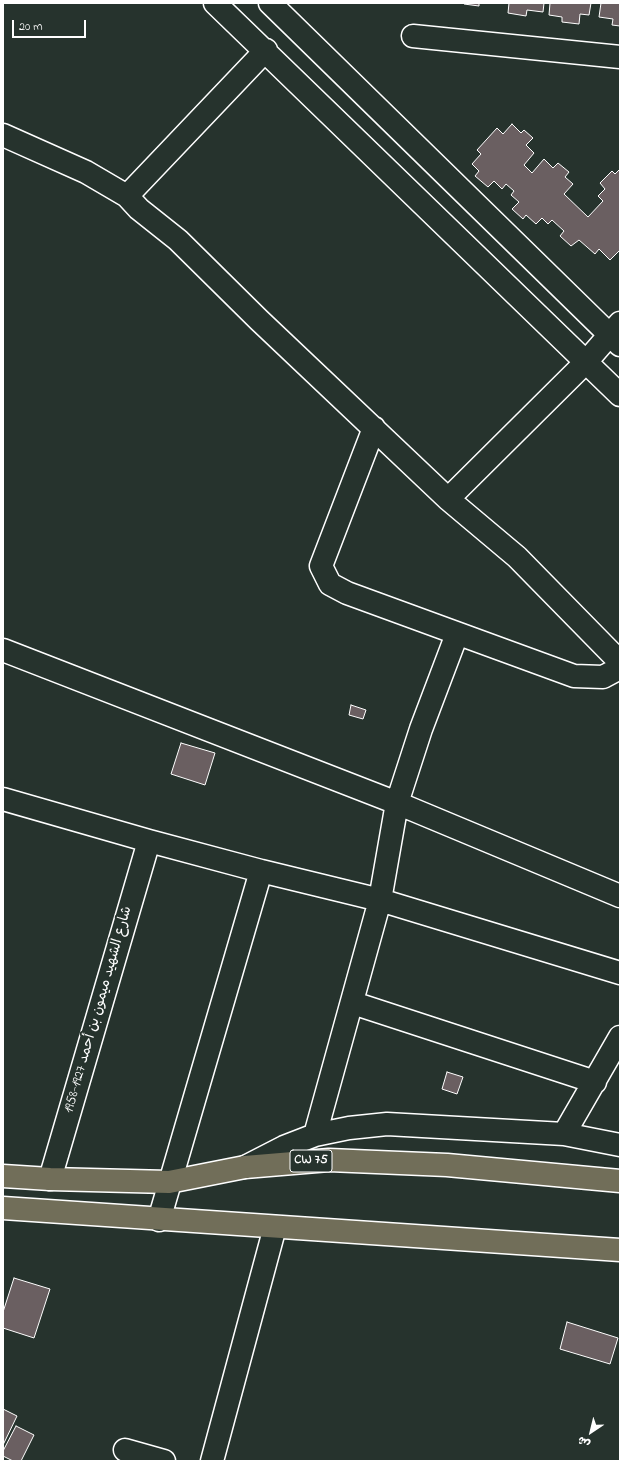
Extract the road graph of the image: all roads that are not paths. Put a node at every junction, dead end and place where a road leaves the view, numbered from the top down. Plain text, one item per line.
1 (215, 3) edge
2 (270, 3) edge
3 (413, 36) dead end
4 (266, 50) junction
5 (620, 57) edge
6 (3, 135) edge
7 (128, 196) junction
8 (616, 334) edge
9 (586, 362) junction
10 (620, 395) edge
11 (374, 428) junction
12 (448, 499) junction
13 (457, 634) junction
14 (3, 650) edge
15 (620, 662) edge
16 (620, 668) edge
17 (3, 799) edge
18 (397, 803) junction
19 (149, 842) junction
20 (262, 871) junction
21 (620, 896) edge
22 (380, 900) junction
23 (620, 973) edge
24 (353, 1003) junction
25 (620, 1037) edge
26 (594, 1082) junction
27 (564, 1134) junction
28 (315, 1135) junction
29 (620, 1145) edge
30 (245, 1167) junction
31 (3, 1176) edge
32 (50, 1179) junction
33 (620, 1181) edge
34 (169, 1182) junction
35 (3, 1208) edge
36 (159, 1220) junction
37 (275, 1227) junction
38 (620, 1250) edge
39 (125, 1450) dead end
40 (164, 1461) edge
41 (212, 1461) edge

1 - 4 street
2 - 8 street
3 - 5 street
4 - 7 street
4 - 9 street
6 - 7 street
7 - 11 street
8 - 9 street
9 - 10 street
9 - 12 street
11 - 12 street
11 - 13 street
12 - 15 street
13 - 16 street
13 - 18 street
14 - 18 street
17 - 19 street
18 - 21 street
18 - 22 street
19 - 20 street
19 - 32 street, شارع الشهيد ميمون بن أحمد 1927-1958
20 - 22 street
20 - 34 street
22 - 23 street
22 - 24 street
24 - 26 street
24 - 28 street
25 - 26 street
26 - 27 street
27 - 28 street
27 - 29 street
28 - 30 street
30 - 33 main road, CW 75
30 - 34 main road, CW 75
31 - 32 main road, CW 75
32 - 34 main road, CW 75
34 - 36 street
35 - 36 main road
36 - 37 main road
37 - 38 main road
37 - 41 street
39 - 40 street

